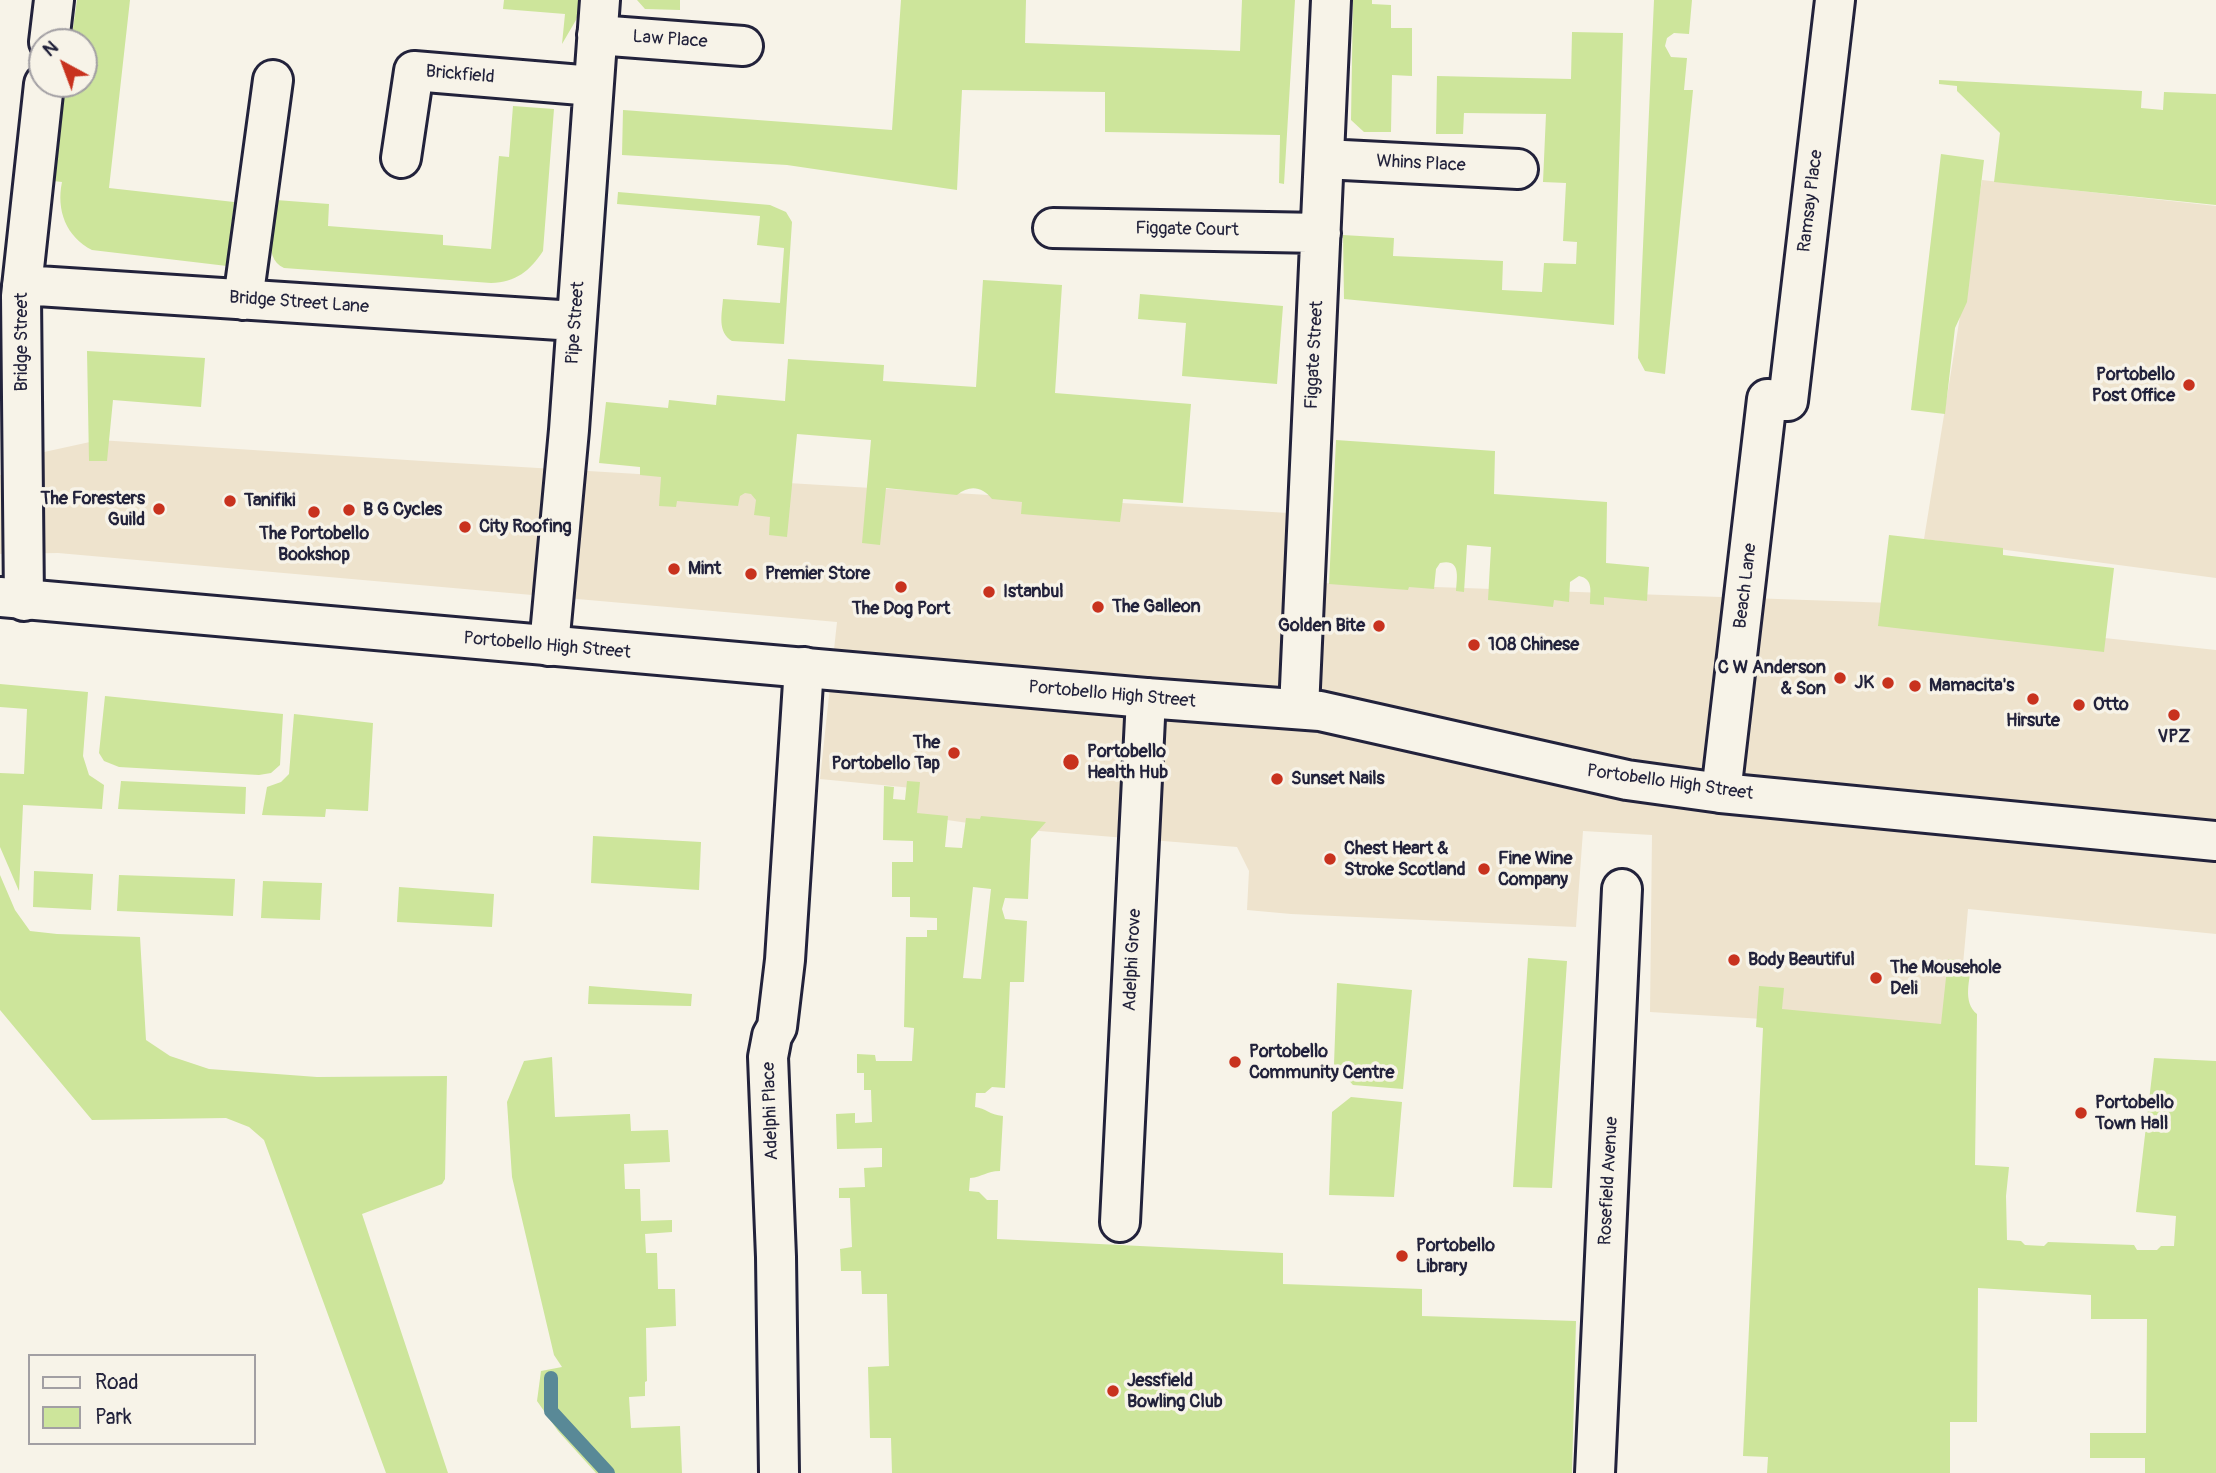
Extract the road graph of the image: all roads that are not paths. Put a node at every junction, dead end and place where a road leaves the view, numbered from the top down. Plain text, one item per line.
1 (54, 0) edge
2 (1331, 0) edge
3 (1835, 0) edge
4 (599, 17) edge
5 (51, 28) edge
6 (743, 46) dead end
7 (273, 80) dead end
8 (593, 86) junction
9 (42, 98) edge
10 (401, 158) dead end
11 (1324, 159) junction
12 (1518, 169) dead end
13 (1053, 228) dead end
14 (1321, 233) junction
15 (22, 285) junction
16 (243, 300) junction
17 (575, 321) junction
18 (1778, 400) joint
19 (12, 599) edge
20 (550, 646) junction
21 (804, 667) junction
22 (1146, 698) junction
23 (1299, 709) junction
24 (1721, 793) junction
25 (2216, 841) edge
26 (1622, 889) dead end
27 (1120, 1222) dead end
28 (779, 1473) edge
29 (1595, 1473) edge

1 - 5 street
2 - 11 street, Figgate Street
3 - 18 street, Ramsay Place
4 - 6 street, Law Place
4 - 8 street, Pipe Street
7 - 16 street
8 - 10 street, Brickfield
8 - 17 street, Pipe Street
9 - 15 street, Bridge Street
11 - 12 street, Whins Place
11 - 14 street, Figgate Street
13 - 14 street, Figgate Court
14 - 23 street, Figgate Street
15 - 16 street, Bridge Street Lane
15 - 19 street, Bridge Street
16 - 17 street, Bridge Street Lane
17 - 20 street, Pipe Street
18 - 24 street, Beach Lane
19 - 20 street, Portobello High Street
20 - 21 street, Portobello High Street
21 - 22 street, Portobello High Street
21 - 28 street, Adelphi Place
22 - 23 street, Portobello High Street
22 - 27 street, Adelphi Grove
23 - 24 street, Portobello High Street
24 - 25 street, Portobello High Street
26 - 29 street, Rosefield Avenue

